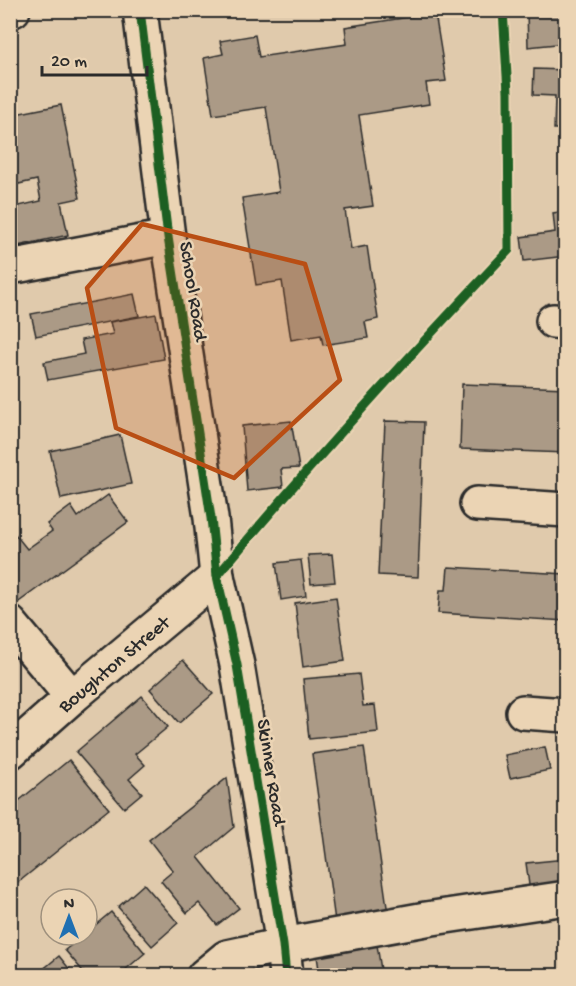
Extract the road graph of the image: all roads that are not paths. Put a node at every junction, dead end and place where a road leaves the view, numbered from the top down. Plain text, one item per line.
1 (140, 10) edge
2 (168, 237) junction
3 (10, 267) edge
4 (477, 504) dead end
5 (566, 510) edge
6 (217, 576) junction
7 (10, 623) edge
8 (72, 697) junction
9 (523, 712) dead end
10 (566, 715) edge
11 (10, 752) edge
12 (566, 898) edge
13 (284, 960) edge
14 (204, 975) edge

1 - 2 street, School Road
2 - 3 street
2 - 6 street, School Road
4 - 5 street
6 - 8 street, Boughton Street
6 - 13 street, Skinner Road
7 - 8 street
8 - 11 street, Boughton Street
9 - 10 street
12 - 13 street
13 - 14 street

